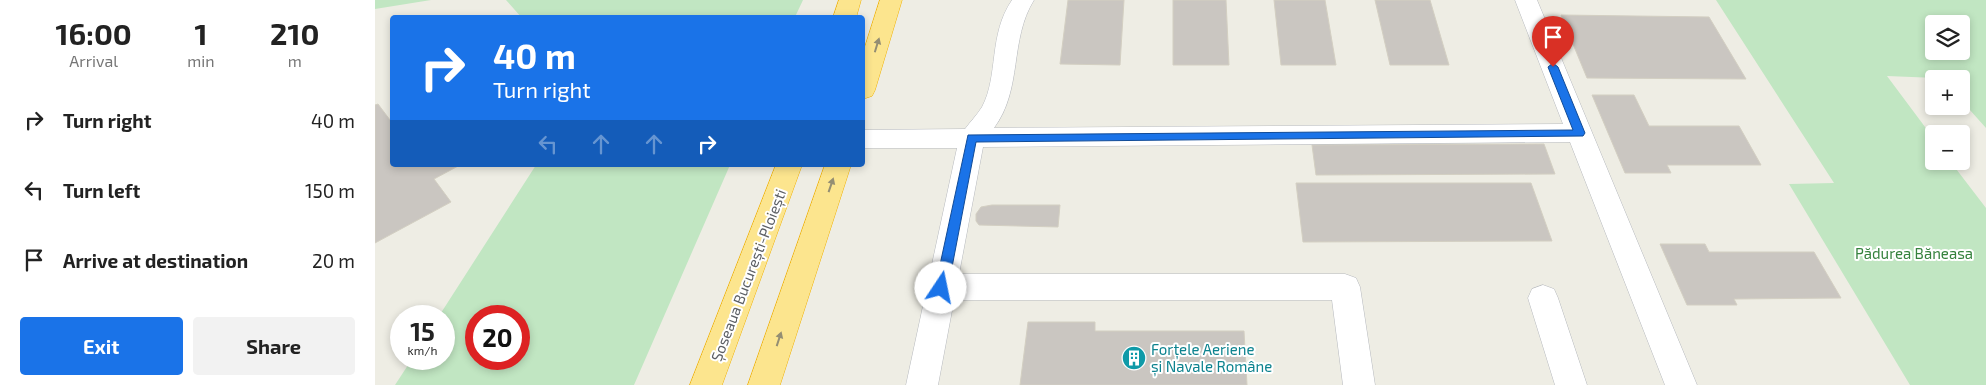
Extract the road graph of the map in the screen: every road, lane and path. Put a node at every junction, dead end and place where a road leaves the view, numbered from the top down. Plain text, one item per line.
1 (850, 0) edge
2 (891, 0) edge
3 (1023, 0) edge
4 (1526, 0) edge
5 (845, 15) edge
6 (865, 84) edge
7 (1579, 133) junction
8 (972, 138) junction
9 (865, 139) edge
10 (788, 167) edge
11 (836, 167) edge
12 (941, 288) junction
13 (1543, 298) dead end
14 (706, 385) edge
15 (764, 385) edge
16 (922, 385) edge
17 (1359, 385) edge
18 (1571, 385) edge
19 (1681, 385) edge

1 - 5 highway
6 -> 2 highway
3 - 8 lane
4 - 7 lane
7 - 8 lane
7 - 19 lane
8 - 9 lane
8 - 12 lane
10 - 14 highway, Șoseaua București-Ploiești
15 -> 11 highway
12 - 16 lane
12 - 17 lane
13 - 18 lane

